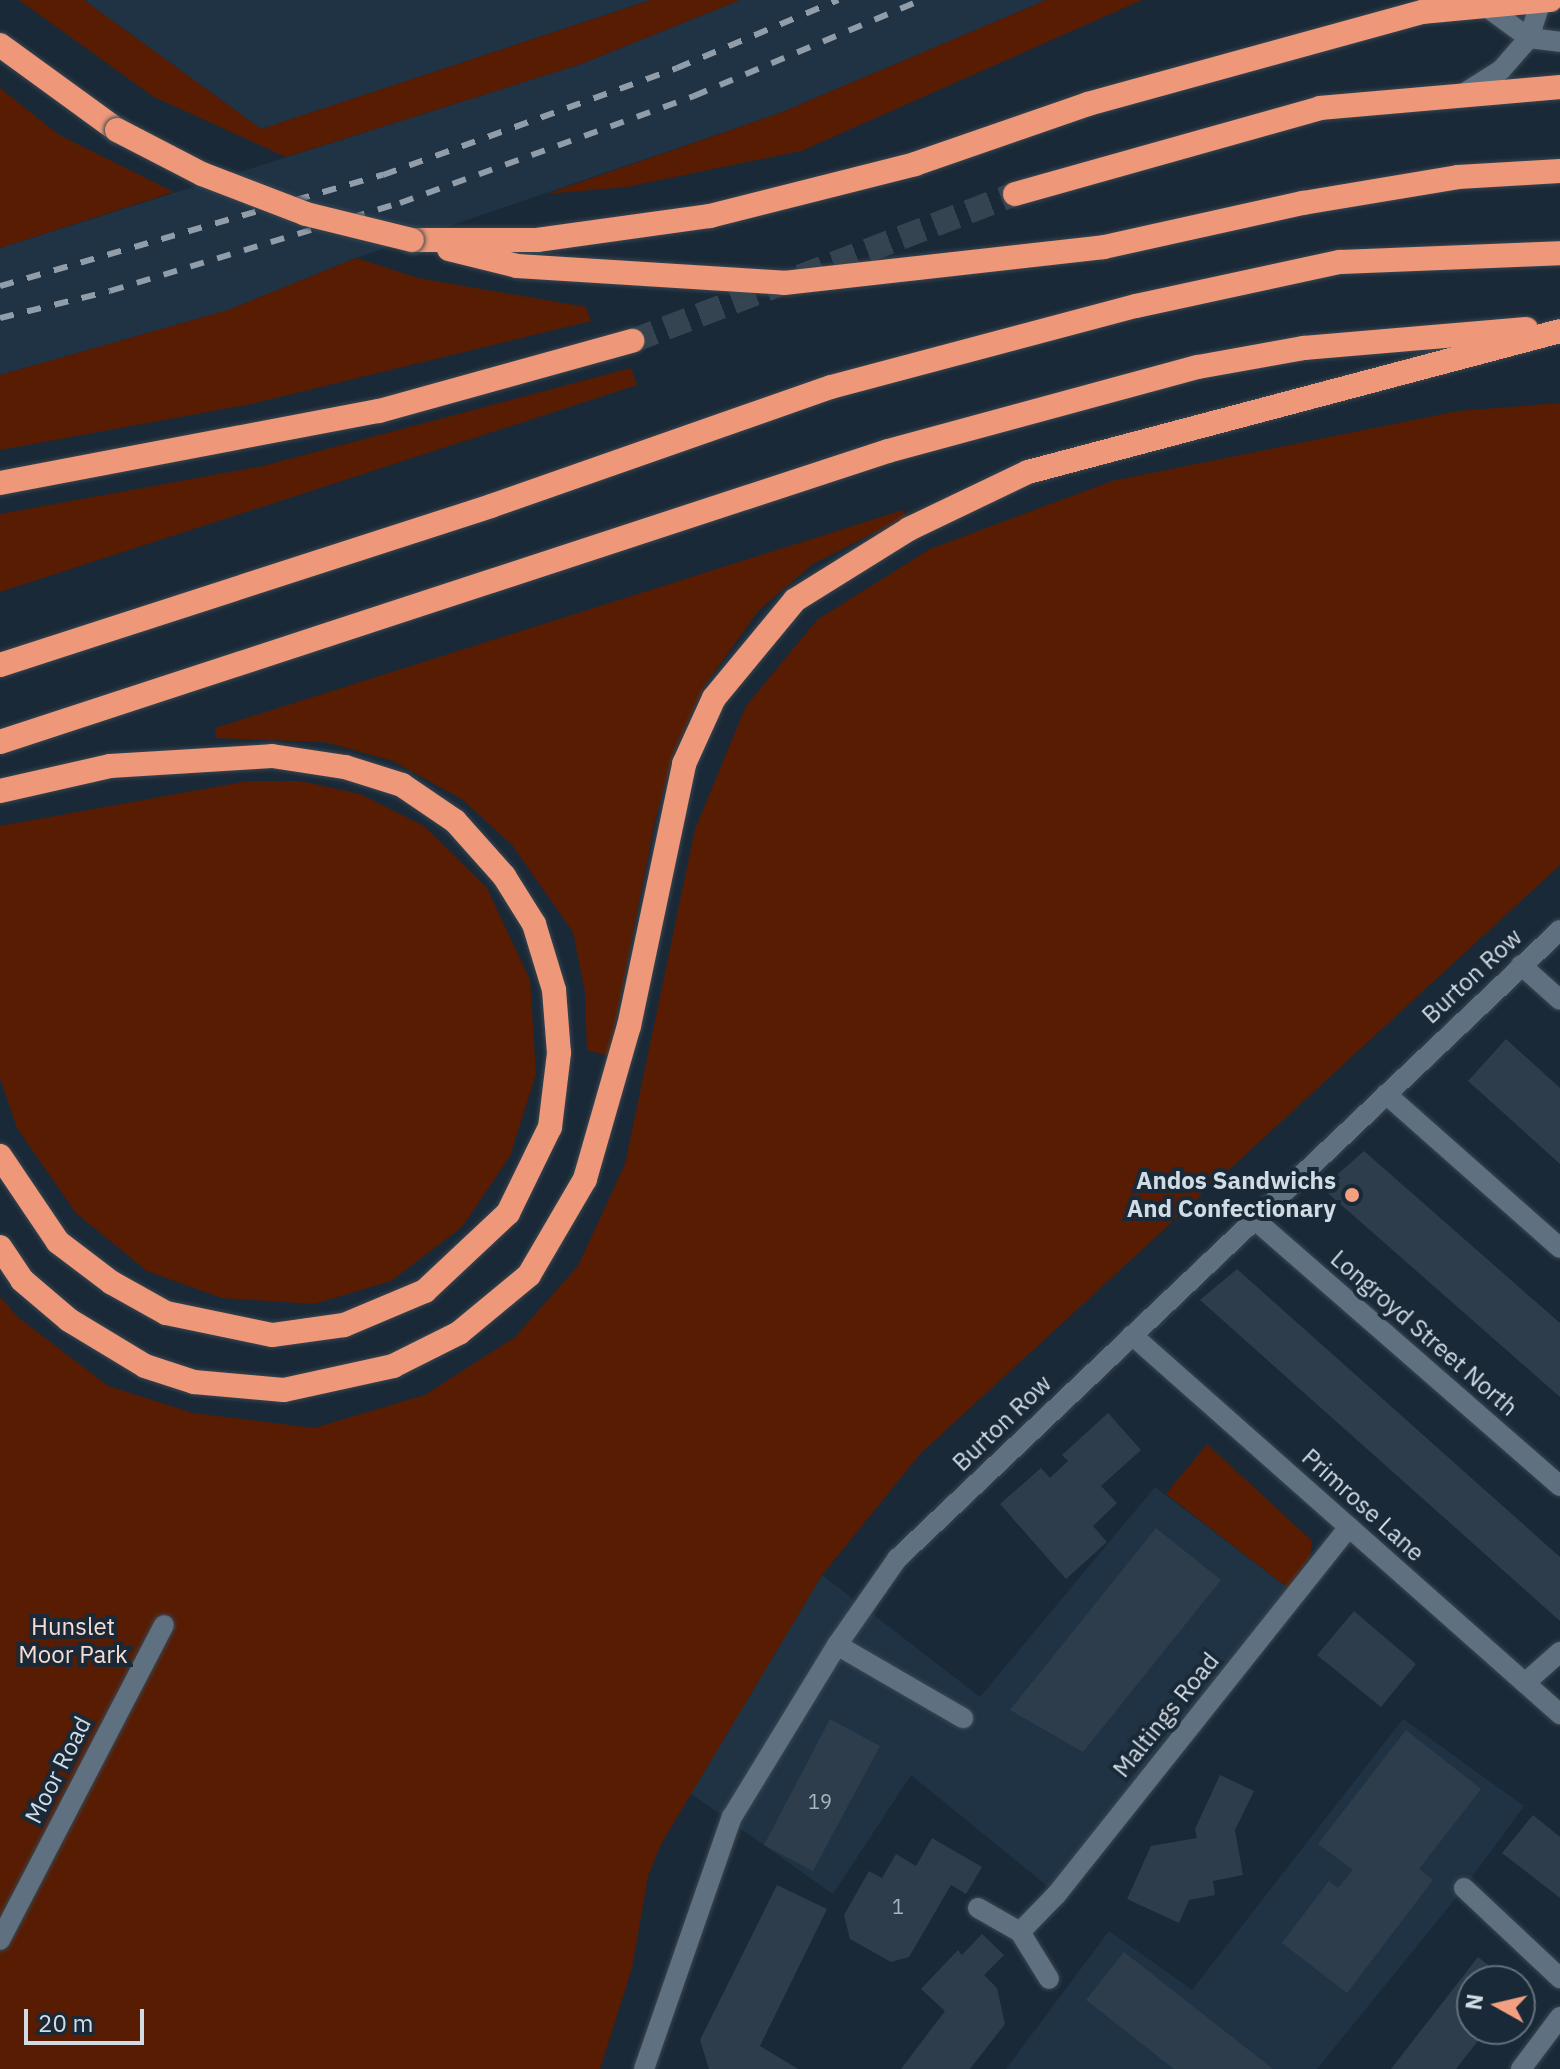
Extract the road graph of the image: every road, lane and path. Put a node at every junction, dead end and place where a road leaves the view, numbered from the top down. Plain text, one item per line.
1 (1542, 0) edge
2 (1550, 0) edge
3 (1478, 2) edge
4 (1529, 38) junction
5 (1560, 42) edge
6 (0, 45) edge
7 (1560, 87) edge
8 (1463, 94) junction
9 (1560, 171) edge
10 (1015, 194) tunnel mouth
11 (412, 240) junction
12 (1560, 253) edge
13 (1560, 329) edge
14 (632, 341) tunnel mouth
15 (0, 483) edge
16 (0, 665) edge
17 (0, 742) edge
18 (0, 791) edge
19 (1560, 930) edge
20 (1521, 965) junction
21 (1560, 1000) edge
22 (1386, 1094) junction
23 (0, 1156) edge
24 (1254, 1219) junction
25 (0, 1247) edge
26 (1560, 1248) edge
27 (1132, 1335) junction
28 (1560, 1486) edge
29 (1349, 1527) junction
30 (164, 1625) dead end
31 (837, 1645) junction
32 (1560, 1652) edge
33 (1525, 1683) junction
34 (1560, 1714) edge
35 (963, 1718) dead end
36 (1464, 1888) dead end
37 (978, 1908) dead end
38 (1020, 1932) junction
39 (0, 1940) edge
40 (1560, 1978) edge
41 (1049, 1979) dead end
42 (1560, 2017) edge
43 (644, 2069) edge
44 (1521, 2069) edge

1 - 2 highway
1 - 3 highway
1 - 4 street
3 - 4 street
3 - 11 highway
4 - 5 street
4 - 8 street
6 - 11 highway, bridge
7 - 8 highway
8 - 10 highway
9 - 11 highway
12 - 16 highway
13 - 17 highway
13 - 25 highway
14 - 15 highway
18 - 23 highway
19 - 20 street, Burton Row
20 - 21 street
20 - 22 street, Burton Row
22 - 24 street, Burton Row
22 - 26 street
24 - 27 street, Burton Row
24 - 28 street, Longroyd Street North
27 - 29 street, Primrose Lane
27 - 31 street, Burton Row
29 - 33 street, Primrose Lane
29 - 38 street, Maltings Road
30 - 39 street, Moor Road
31 - 35 street
31 - 43 street, Burton Row
32 - 33 street
33 - 34 street, Primrose Lane
36 - 40 street
37 - 38 street
38 - 41 street
42 - 44 street

